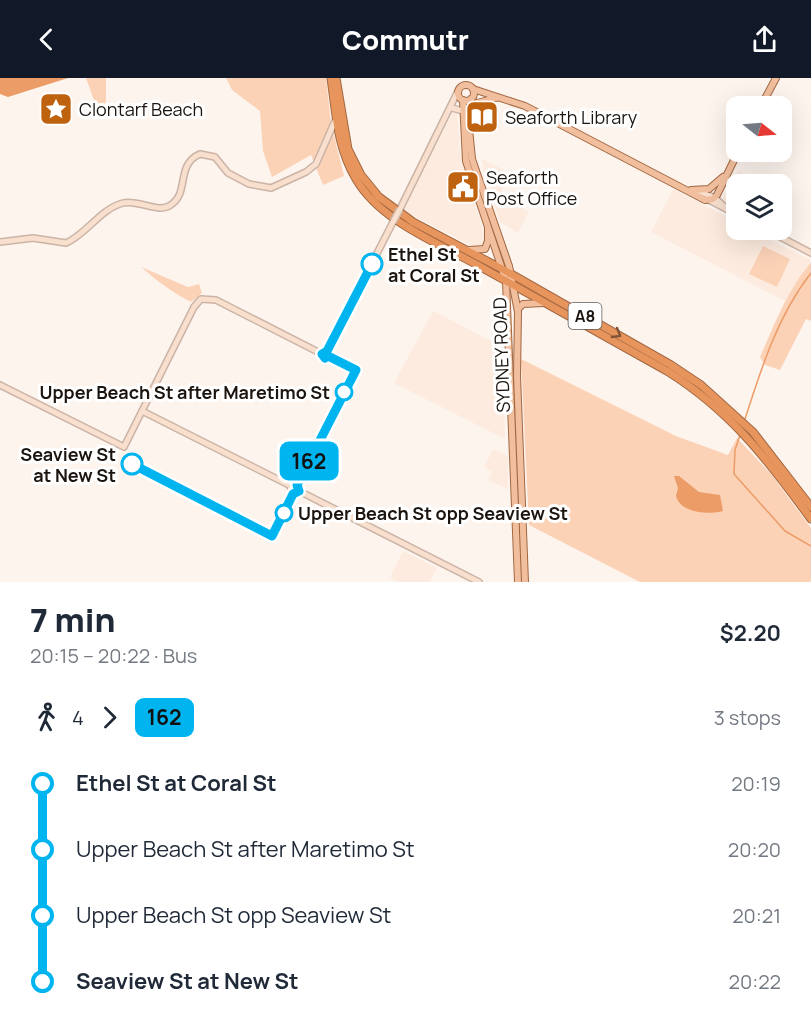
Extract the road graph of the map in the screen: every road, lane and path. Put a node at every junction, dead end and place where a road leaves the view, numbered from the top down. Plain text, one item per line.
1 (331, 78) edge
2 (336, 78) edge
3 (776, 78) edge
4 (473, 89) junction
5 (458, 91) junction
6 (766, 96) edge
7 (498, 98) junction
8 (471, 99) junction
9 (463, 100) junction
10 (451, 108) junction
11 (463, 111) junction
12 (336, 120) junction
13 (469, 121) junction
14 (328, 136) junction
15 (339, 138) junction
16 (733, 162) edge
17 (727, 173) junction
18 (713, 187) junction
19 (690, 190) junction
20 (698, 191) junction
21 (711, 198) junction
22 (726, 209) edge
23 (487, 224) junction
24 (786, 240) edge
25 (0, 242) edge
26 (468, 250) junction
27 (811, 253) edge
28 (504, 270) junction
29 (512, 274) junction
30 (506, 281) junction
31 (514, 286) junction
32 (544, 303) junction
33 (518, 312) junction
34 (0, 385) edge
35 (142, 411) junction
36 (743, 426) junction
37 (512, 450) junction
38 (520, 450) junction
39 (811, 507) edge
40 (811, 519) edge
41 (478, 582) edge
42 (518, 582) edge
43 (525, 582) edge

1 - 12 highway, A8
2 - 26 highway, A8
3 - 6 main road
4 - 5 main road
4 - 7 main road
4 - 8 main road
5 - 9 main road
5 - 10 street
7 - 8 main road
7 - 13 main road
7 - 19 main road
8 - 9 main road
8 - 13 main road, SYDNEY ROAD
9 - 10 street
9 - 11 main road, SYDNEY ROAD
10 - 11 street
10 - 35 street, bridge
11 - 23 main road, SYDNEY ROAD
12 - 14 street
12 - 15 highway, A8
13 - 29 main road, SYDNEY ROAD
14 - 15 street
14 - 25 street
15 - 30 highway, A8
16 - 17 main road
17 - 18 main road
17 - 21 main road
18 - 20 main road
18 - 21 main road
19 - 20 main road
19 - 21 main road
20 - 21 street
21 - 22 street
23 - 26 main road
23 - 28 main road, SYDNEY ROAD
24 - 27 street
26 - 28 highway, A8
28 - 29 highway, A8
28 - 30 main road, SYDNEY ROAD
29 - 31 main road, SYDNEY ROAD
29 -> 36 highway, A8
30 - 31 highway, A8
30 - 37 main road, SYDNEY ROAD
31 - 32 highway, A8
31 - 33 main road, SYDNEY ROAD
32 - 33 main road
32 - 36 highway, A8
33 - 38 main road, SYDNEY ROAD
34 - 35 street
35 - 41 street
36 - 39 highway, A8
36 - 40 highway, A8
37 - 38 main road
37 - 42 main road, SYDNEY ROAD
38 - 43 main road, SYDNEY ROAD

